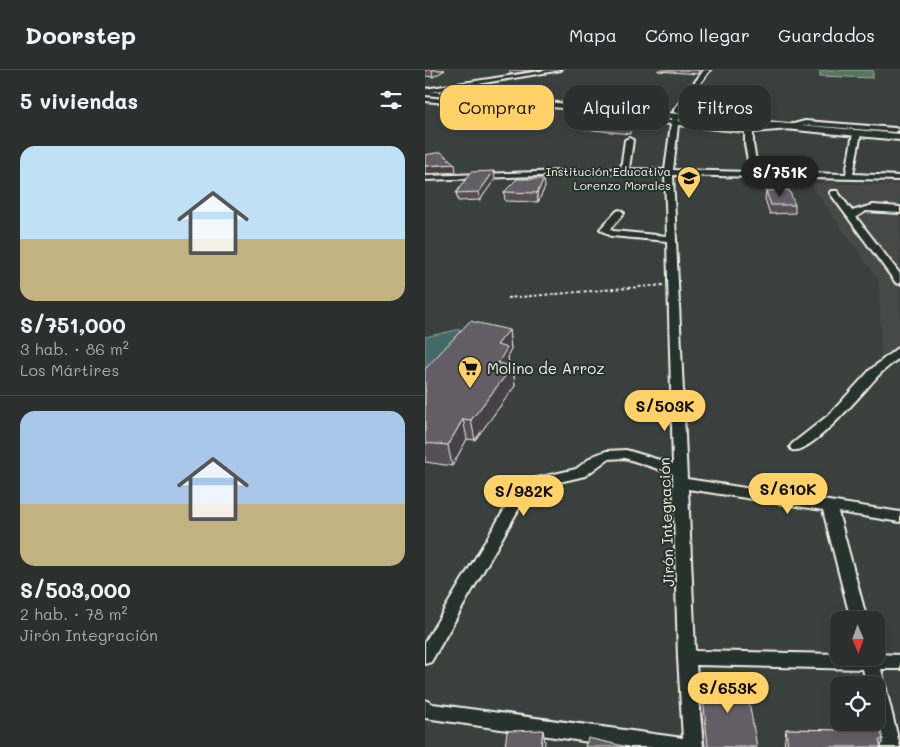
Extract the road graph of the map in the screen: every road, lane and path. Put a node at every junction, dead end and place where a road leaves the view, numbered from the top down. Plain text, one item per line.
1 (496, 70) edge
2 (558, 70) edge
3 (707, 70) edge
4 (496, 79) junction
5 (427, 90) edge
6 (440, 90) edge
7 (440, 91) edge
8 (425, 99) edge
9 (440, 100) edge
10 (669, 117) edge
11 (669, 117) edge
12 (673, 117) junction
13 (679, 117) edge
14 (679, 118) edge
15 (771, 125) edge
16 (790, 127) junction
17 (771, 128) edge
18 (745, 130) edge
19 (857, 133) junction
20 (898, 134) edge
21 (629, 140) dead end
22 (625, 171) junction
23 (669, 172) junction
24 (755, 175) junction
25 (849, 177) junction
26 (425, 178) edge
27 (896, 178) edge
28 (900, 183) edge
29 (834, 193) dead end
30 (900, 210) edge
31 (620, 213) dead end
32 (851, 217) junction
33 (672, 239) junction
34 (900, 281) edge
35 (674, 284) junction
36 (507, 298) dead end
37 (900, 351) edge
38 (797, 448) dead end
39 (681, 477) junction
40 (829, 506) junction
41 (900, 517) edge
42 (857, 611) edge
43 (425, 657) edge
44 (687, 658) junction
45 (830, 659) edge
46 (885, 660) edge
47 (900, 662) edge
48 (425, 708) edge
49 (885, 723) edge
50 (684, 747) edge
51 (693, 747) edge
52 (891, 747) edge

1 - 4 street
2 - 4 street
3 - 12 street
4 - 5 street
5 - 6 street
5 - 7 main road
8 - 9 street
10 - 12 main road
11 - 12 street
12 - 13 main road
12 - 14 street
12 - 23 street, Jirón Integración
15 - 16 main road
16 - 17 street
16 - 19 main road
16 - 20 street
18 - 24 street
19 - 20 main road
19 - 25 street
21 - 22 street
22 - 23 street
22 - 26 street
23 - 24 street
23 - 33 street, Jirón Integración
24 - 25 street
25 - 27 street
27 - 28 street
29 - 32 street
30 - 32 street
31 - 33 street
32 - 34 street
33 - 35 street, Jirón Integración
35 - 36 path
35 - 39 street, Jirón Integración
37 - 38 street
39 - 40 street
39 - 43 street
39 - 44 street, Jirón Integración
40 - 41 street
40 - 42 street
44 - 45 street
44 - 51 street, Jirón Integración
46 - 47 street
48 - 50 street
49 - 52 street

